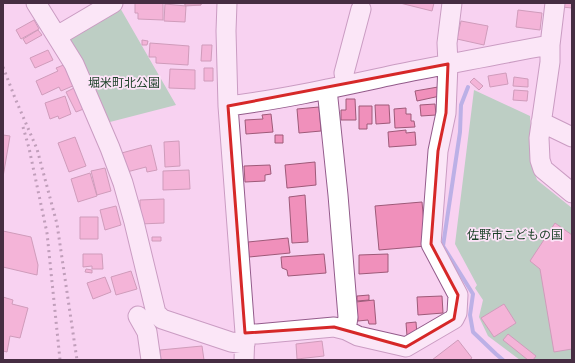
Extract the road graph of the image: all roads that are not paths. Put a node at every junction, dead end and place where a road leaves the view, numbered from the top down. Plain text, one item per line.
1 (36, 3) edge
2 (113, 3) edge
3 (227, 3) edge
4 (452, 3) edge
5 (555, 3) edge
6 (361, 8) dead end
7 (58, 36) junction
8 (550, 45) junction
9 (448, 64) junction
10 (346, 85) junction
11 (327, 89) junction
12 (228, 106) junction
13 (536, 129) junction
14 (572, 136) edge
15 (572, 192) edge
16 (138, 316) dead end
17 (346, 330) junction
18 (245, 346) edge
19 (151, 360) edge

1 - 7 street
2 - 7 street
3 - 12 street
4 - 9 street
5 - 8 street
6 - 10 street
7 - 18 street
8 - 9 street
8 - 13 street
9 - 10 street
9 - 17 street
10 - 11 street
11 - 12 street
11 - 17 street
12 - 18 street
13 - 14 street
13 - 15 street
16 - 19 street
17 - 18 street

